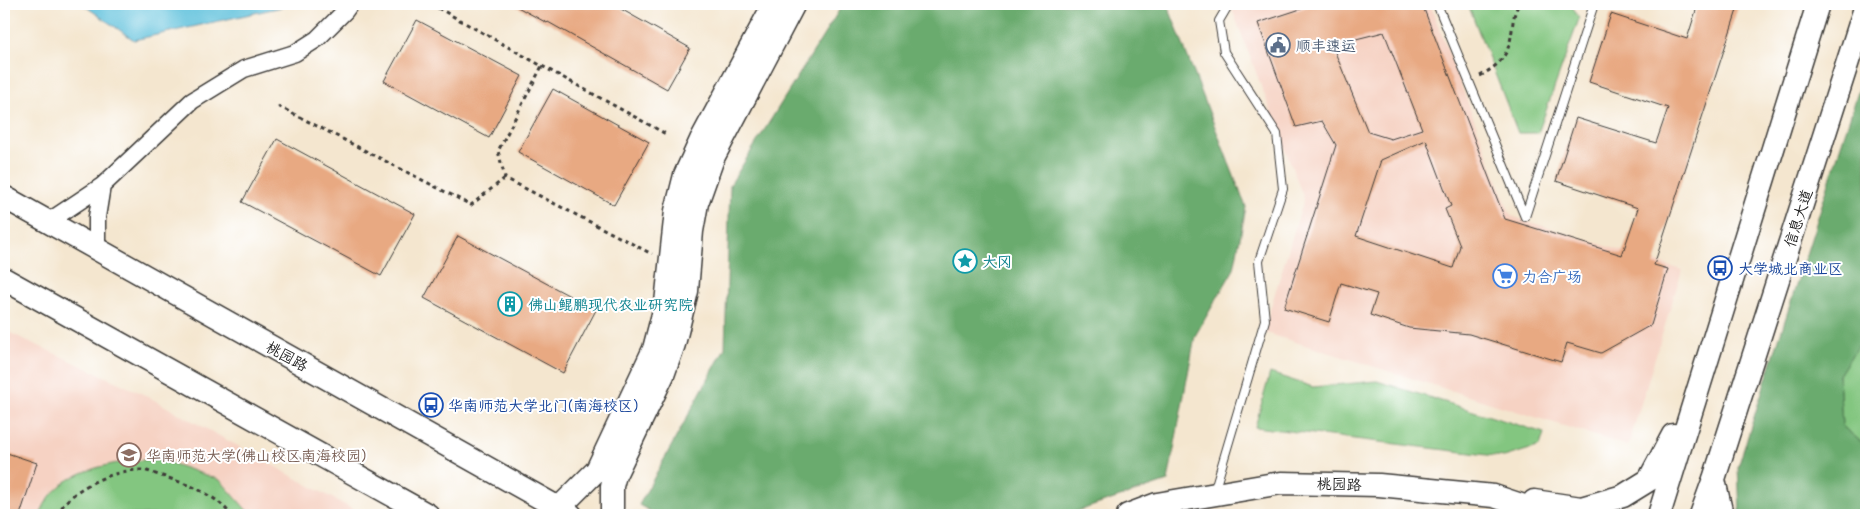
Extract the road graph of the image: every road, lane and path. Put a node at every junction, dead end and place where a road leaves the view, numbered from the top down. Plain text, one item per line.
1 (350, 4) edge
2 (431, 4) edge
3 (774, 4) edge
4 (794, 4) edge
5 (1229, 4) edge
6 (1437, 4) edge
7 (1519, 4) edge
8 (1594, 4) edge
9 (1818, 4) edge
10 (1866, 5) edge
11 (542, 66) junction
12 (1469, 82) junction
13 (278, 106) dead end
14 (666, 134) dead end
15 (505, 178) junction
16 (102, 186) junction
17 (4, 197) edge
18 (48, 222) junction
19 (96, 249) junction
20 (670, 264) junction
21 (4, 279) edge
22 (1697, 390) junction
23 (1714, 479) junction
24 (1214, 494) junction
25 (1494, 496) junction
26 (562, 513) edge
27 (58, 515) edge
28 (231, 515) edge
29 (428, 515) edge
30 (612, 515) edge
31 (1128, 515) edge
32 (1551, 515) edge
33 (1659, 515) edge
34 (1701, 515) edge
35 (1722, 515) edge

1 - 16 street
2 - 11 path
3 - 20 main road
4 - 30 main road
5 - 24 lane
6 - 12 lane
7 - 12 path
8 - 12 lane
9 - 22 main road
10 - 23 main road, 信息大道
11 - 14 path
11 - 15 path
13 - 15 path
15 - 20 path
16 - 18 street
16 - 19 street
17 - 18 main road, 桃园路
18 - 19 main road, 桃园路
19 - 26 main road, 桃园路
20 - 26 main road
21 - 29 main road
22 - 25 main road
22 - 33 main road
23 - 34 main road, 信息大道
23 - 35 main road
24 - 25 main road, 桃园路
24 - 31 main road, 桃园路
25 - 32 main road, 桃园路
27 - 28 path

